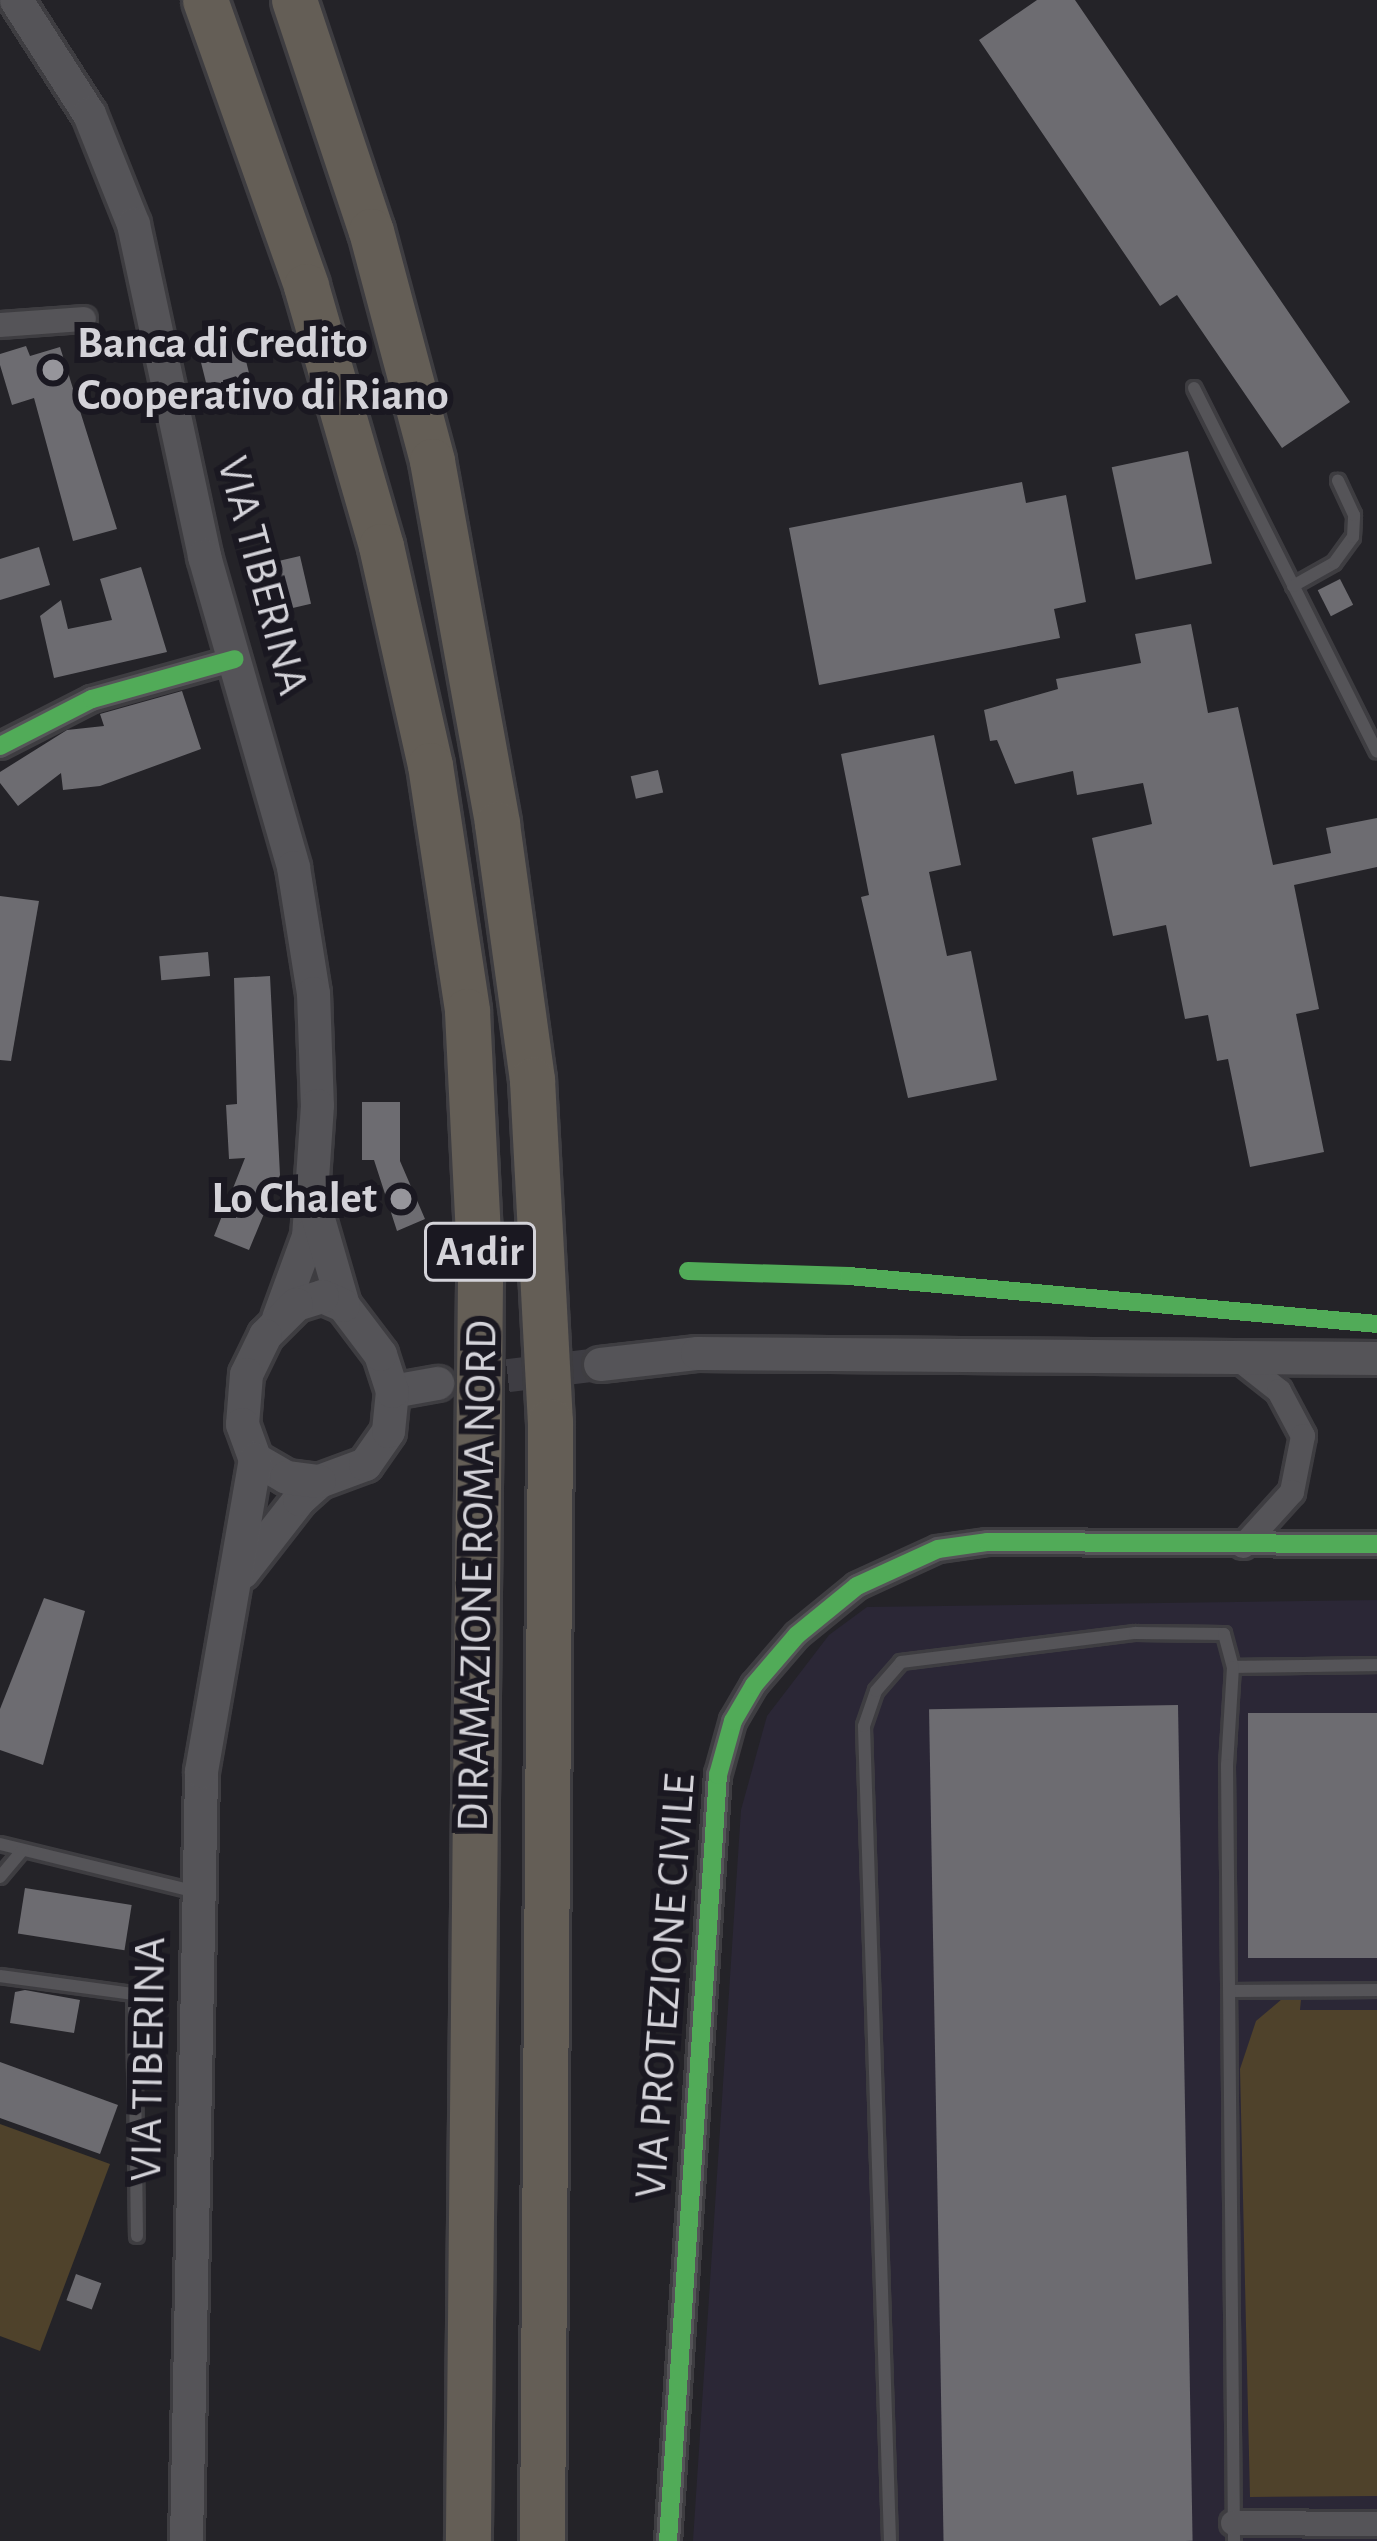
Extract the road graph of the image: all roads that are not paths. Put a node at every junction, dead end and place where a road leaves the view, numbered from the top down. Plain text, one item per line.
1 (16, 0) edge
2 (205, 0) edge
3 (294, 0) edge
4 (84, 319) dead end
5 (0, 325) edge
6 (1195, 388) dead end
7 (1338, 480) dead end
8 (1293, 586) junction
9 (235, 659) junction
10 (0, 746) edge
11 (1377, 752) edge
12 (313, 1202) junction
13 (343, 1305) junction
14 (278, 1318) junction
15 (1236, 1357) junction
16 (1298, 1358) junction
17 (1377, 1358) edge
18 (600, 1364) tunnel mouth
19 (1377, 1377) edge
20 (437, 1383) tunnel mouth
21 (392, 1391) junction
22 (256, 1459) junction
23 (319, 1481) junction
24 (1377, 1544) edge
25 (1243, 1546) junction
26 (234, 1583) junction
27 (1377, 1665) edge
28 (1233, 1666) junction
29 (0, 1844) edge
30 (23, 1850) junction
31 (0, 1877) edge
32 (198, 1892) junction
33 (0, 1976) edge
34 (1377, 1990) edge
35 (1233, 1991) junction
36 (137, 2236) dead end
37 (1377, 2524) edge
38 (1233, 2532) edge
39 (186, 2541) edge
40 (469, 2541) edge
41 (542, 2541) edge
42 (668, 2541) edge
43 (890, 2541) edge

1 - 9 main road, VIA TIBERINA
2 - 40 highway, DIRAMAZIONE ROMA NORD / A1dir
3 - 41 highway, DIRAMAZIONE ROMA NORD / A1dir
4 - 5 street
6 - 8 lane
7 - 8 lane
8 - 11 lane
9 - 10 street
9 - 12 main road, VIA TIBERINA
12 - 13 main road, VIA TIBERINA
12 - 14 main road, VIA TIBERINA
13 - 14 main road
13 - 21 main road, VIA TIBERINA
14 - 22 main road, VIA TIBERINA
15 - 16 main road
15 - 18 main road
15 - 25 street
16 - 17 main road
16 - 19 street
20 - 21 main road
21 - 23 main road, VIA TIBERINA
22 - 23 main road
22 - 26 main road, VIA TIBERINA
23 - 26 main road, VIA TIBERINA
24 - 25 street, VIA PROTEZIONE CIVILE
25 - 42 street, VIA PROTEZIONE CIVILE
26 - 32 main road, VIA TIBERINA
27 - 28 lane
28 - 35 lane
28 - 43 lane
29 - 30 lane
30 - 31 lane
30 - 32 lane
32 - 39 main road, VIA TIBERINA
33 - 36 lane
34 - 35 lane
35 - 38 lane
37 - 38 street

